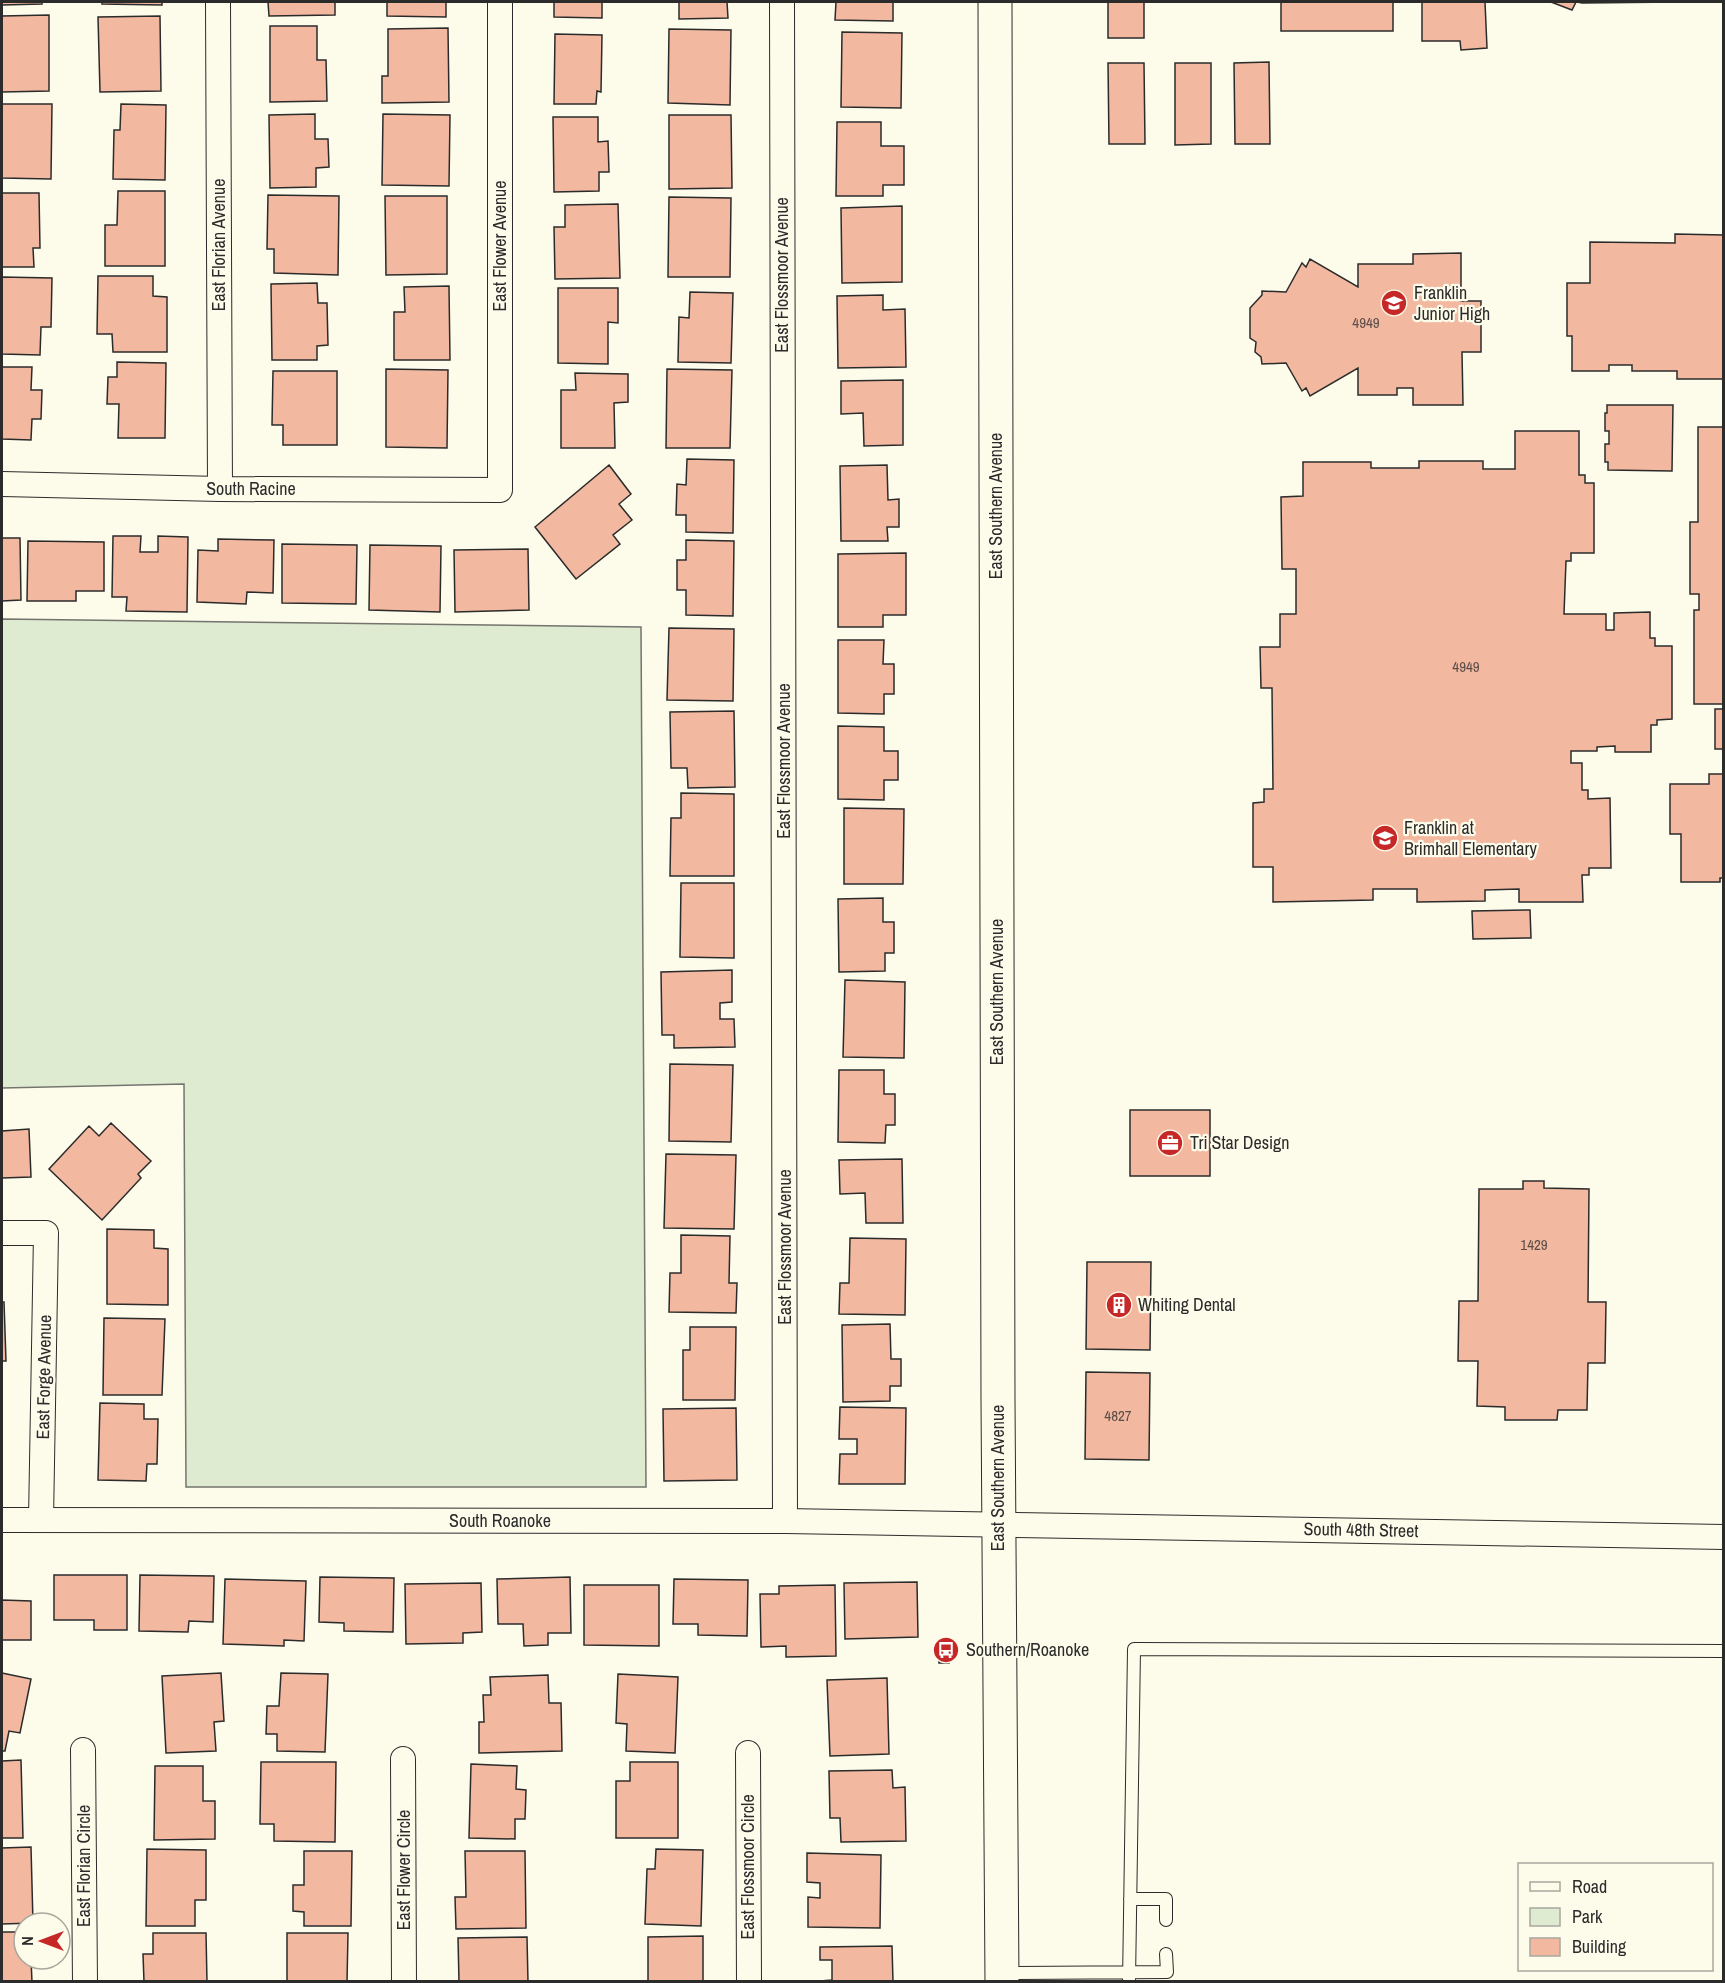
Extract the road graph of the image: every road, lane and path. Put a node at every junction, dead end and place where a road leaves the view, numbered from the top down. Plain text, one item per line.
1 (218, 2) edge
2 (500, 2) edge
3 (782, 2) edge
4 (995, 2) edge
5 (2, 484) edge
6 (220, 489) junction
7 (500, 490) joint
8 (2, 1233) edge
9 (2, 1520) edge
10 (41, 1520) junction
11 (785, 1521) junction
12 (998, 1524) junction
13 (1724, 1537) edge
14 (1724, 1651) edge
15 (83, 1750) dead end
16 (748, 1753) dead end
17 (403, 1760) dead end
18 (1130, 1899) junction
19 (1166, 1920) dead end
20 (1166, 1954) dead end
21 (1002, 1977) edge
22 (1129, 1977) edge
23 (85, 1982) edge
24 (404, 1982) edge
25 (749, 1982) edge

1 - 6 street, East Florian Avenue
2 - 7 street, East Flower Avenue
3 - 11 street, East Flossmoor Avenue
4 - 12 main road, East Southern Avenue
5 - 6 street, South Racine
6 - 7 street, South Racine
8 - 10 street, East Forge Avenue
9 - 10 street, South Roanoke
10 - 11 street, South Roanoke
11 - 12 street, South Roanoke
12 - 13 street, South 48th Street
12 - 21 main road, East Southern Avenue
14 - 18 lane
15 - 23 street, East Florian Circle
16 - 25 street, East Flossmoor Circle
17 - 24 street, East Flower Circle
18 - 19 lane
18 - 22 lane
20 - 22 lane
21 - 22 lane

